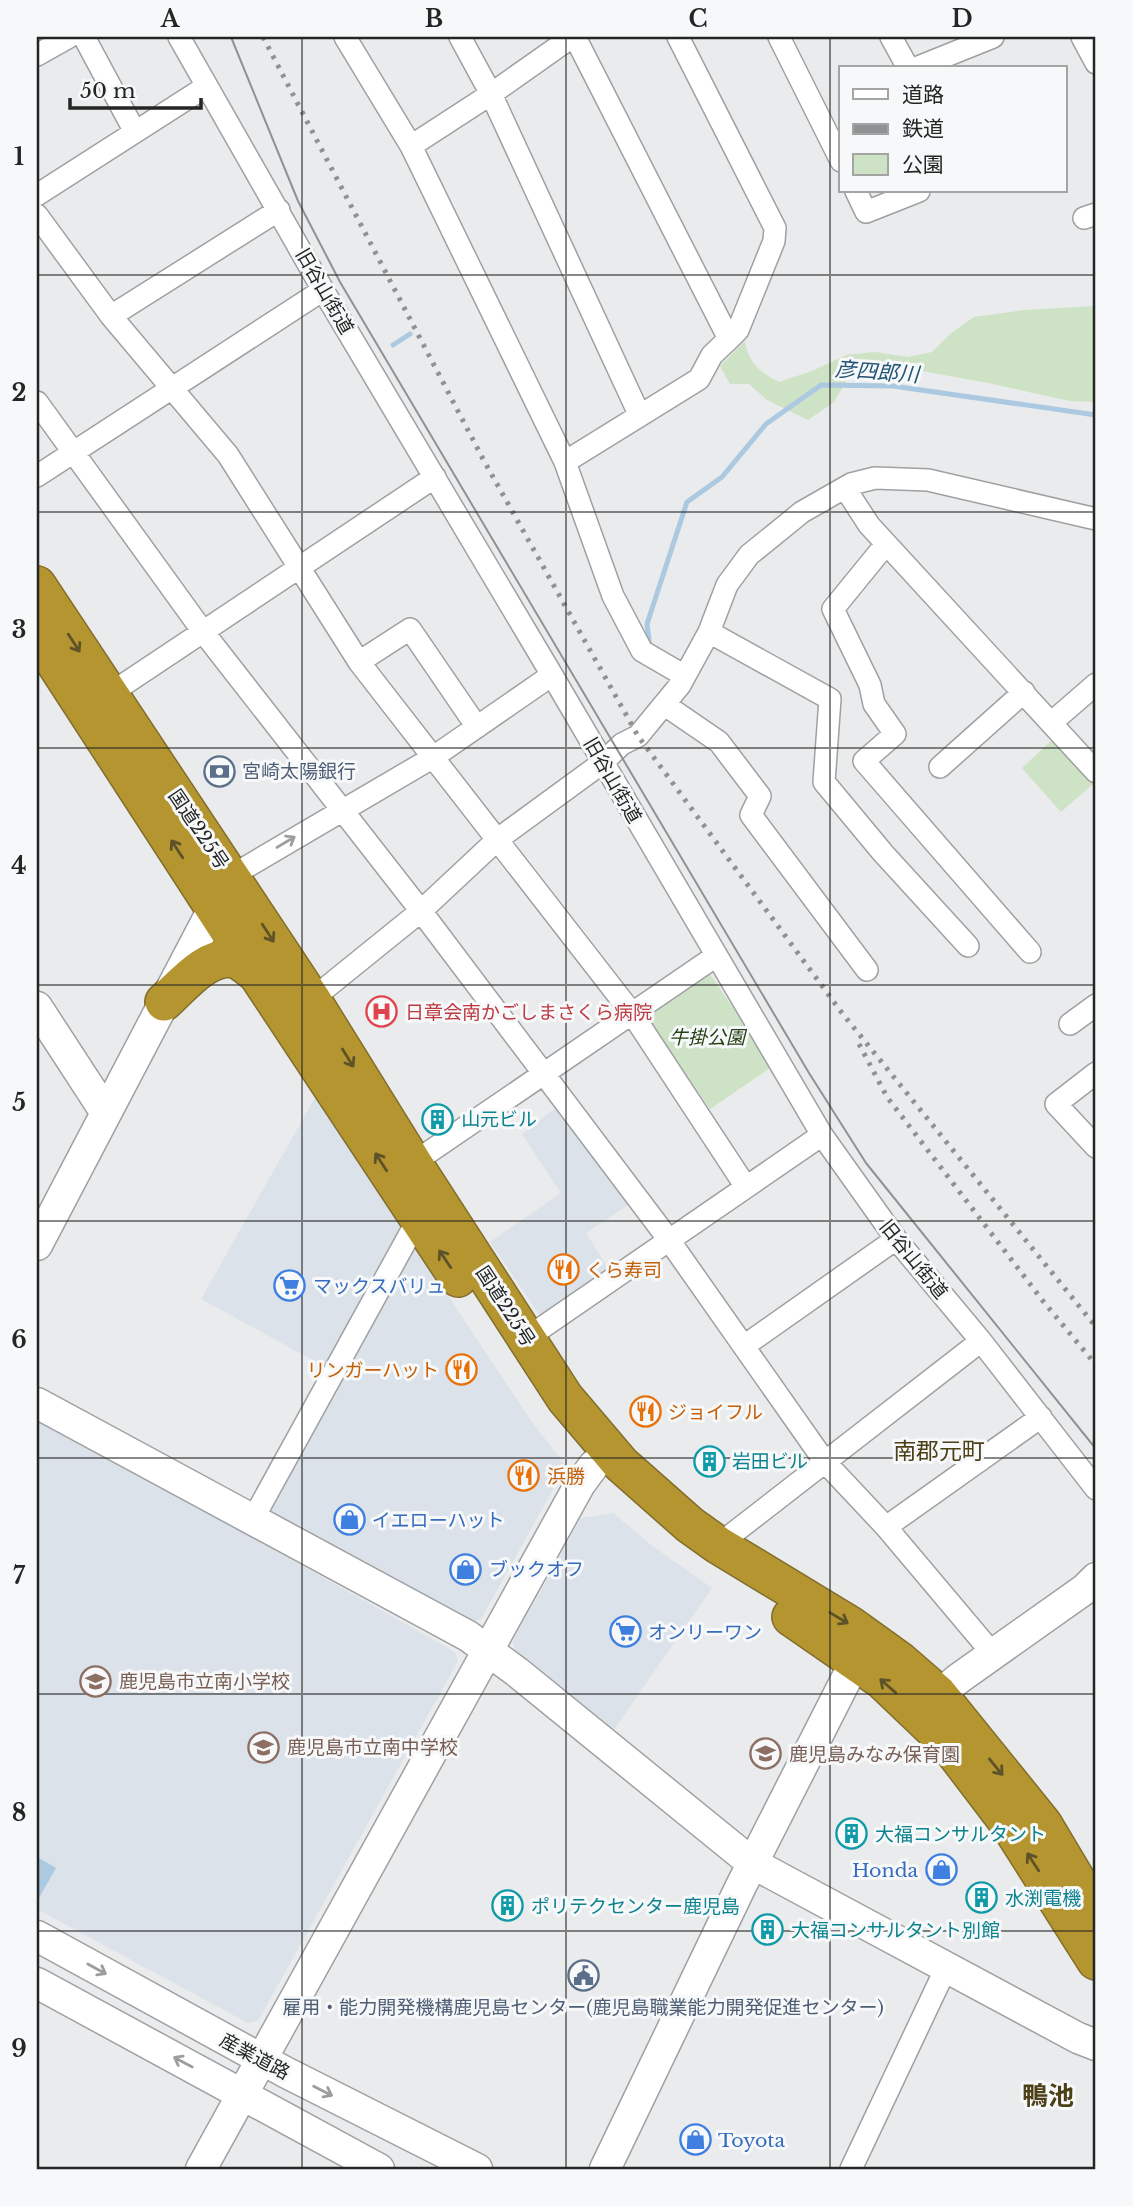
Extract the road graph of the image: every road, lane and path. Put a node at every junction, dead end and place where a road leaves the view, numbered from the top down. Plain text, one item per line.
1 (69, 37) edge
2 (83, 37) edge
3 (179, 37) edge
4 (345, 37) edge
5 (460, 37) edge
6 (573, 37) edge
7 (678, 37) edge
8 (779, 37) edge
9 (891, 37) edge
10 (993, 37) edge
11 (1082, 37) edge
12 (37, 55) edge
13 (1096, 62) edge
14 (907, 66) edge
15 (921, 66) edge
16 (207, 86) junction
17 (491, 94) junction
18 (135, 132) junction
19 (411, 146) junction
20 (839, 156) edge
21 (856, 192) edge
22 (916, 192) edge
23 (37, 195) edge
24 (279, 210) junction
25 (37, 215) edge
26 (323, 289) junction
27 (111, 316) junction
28 (729, 339) junction
29 (173, 389) junction
30 (37, 402) edge
31 (639, 414) junction
32 (72, 452) junction
33 (565, 462) junction
34 (37, 476) edge
35 (435, 477) junction
36 (845, 488) junction
37 (1096, 519) edge
38 (886, 544) junction
39 (299, 568) junction
40 (37, 585) edge
41 (709, 632) junction
42 (204, 633) junction
43 (37, 635) edge
44 (359, 662) junction
45 (552, 675) junction
46 (685, 676) junction
47 (1096, 684) edge
48 (1024, 692) junction
49 (108, 695) junction
50 (665, 705) junction
51 (1051, 723) junction
52 (477, 727) junction
53 (432, 758) junction
54 (602, 763) junction
55 (940, 767) dead end
56 (1096, 772) edge
57 (341, 809) junction
58 (498, 839) junction
59 (223, 891) junction
60 (421, 911) junction
61 (968, 946) dead end
62 (1030, 951) dead end
63 (716, 956) junction
64 (867, 970) dead end
65 (257, 974) junction
66 (164, 1002) junction
67 (1096, 1005) edge
68 (37, 1007) edge
69 (300, 1009) junction
70 (631, 1012) junction
71 (1070, 1024) dead end
72 (543, 1073) junction
73 (1096, 1073) edge
74 (106, 1113) junction
75 (822, 1135) junction
76 (1096, 1147) edge
77 (413, 1163) junction
78 (746, 1187) junction
79 (418, 1219) junction
80 (896, 1239) junction
81 (669, 1240) junction
82 (37, 1245) edge
83 (527, 1338) junction
84 (981, 1341) junction
85 (744, 1346) junction
86 (37, 1403) edge
87 (1041, 1418) junction
88 (825, 1461) junction
89 (594, 1465) junction
90 (1096, 1489) edge
91 (253, 1519) junction
92 (886, 1527) junction
93 (718, 1545) junction
94 (1092, 1590) edge
95 (488, 1651) junction
96 (993, 1654) junction
97 (856, 1660) junction
98 (928, 1703) junction
99 (1043, 1825) junction
100 (752, 1863) junction
101 (1096, 1878) edge
102 (1096, 1913) edge
103 (37, 1936) edge
104 (1096, 1961) edge
105 (946, 1968) junction
106 (37, 1983) edge
107 (1096, 2045) edge
108 (262, 2060) junction
109 (243, 2094) junction
110 (201, 2169) edge
111 (379, 2169) edge
112 (477, 2169) edge
113 (605, 2169) edge
114 (851, 2169) edge

1 - 12 street
2 - 18 street
3 - 16 street, 旧谷山街道
4 - 19 street
5 - 17 street
6 - 17 street
6 - 28 street
7 - 28 street
8 - 20 street
9 - 14 street
10 - 15 street
11 - 13 street
16 - 18 street
16 - 24 street, 旧谷山街道
17 - 19 street
17 - 31 street
18 - 23 street
19 - 33 street
21 - 22 street
24 - 26 street, 旧谷山街道
24 - 27 street
25 - 27 street
26 - 29 street
26 - 35 street, 旧谷山街道
27 - 29 street
28 - 31 street
29 - 32 street
29 - 39 street
30 - 32 street
31 - 33 street
32 - 34 street
32 - 42 street
33 - 46 street
35 - 39 street
35 - 45 street, 旧谷山街道
36 - 37 street
36 - 38 street
36 - 41 street
38 - 48 street
38 - 62 street
39 - 42 street
39 - 44 street
40 -> 49 highway, 国道225号
41 - 46 street
41 - 61 street
42 - 49 street
42 - 57 street
59 -> 43 highway, 国道225号
44 - 52 street
44 - 53 street
45 - 52 street
45 - 54 street, 旧谷山街道
46 - 50 street
47 - 51 street
48 - 51 street
48 - 55 street
49 - 59 highway, 国道225号
50 - 54 street
50 - 64 street
51 - 56 street
52 - 53 street
53 - 57 street
53 - 58 street
54 - 58 street
54 - 63 street, 旧谷山街道
59 -> 57 street
57 - 60 street
58 - 60 street
58 - 70 street
59 - 65 highway, 国道225号
59 - 66 street
59 -> 69 highway, 国道225号
60 - 69 street
60 - 72 street
63 - 70 street
63 - 75 street, 旧谷山街道
65 - 66 highway
65 - 69 highway, 国道225号
66 - 74 street
67 - 71 street
68 - 74 street
69 -> 77 highway, 国道225号
79 -> 69 highway, 国道225号
70 - 72 street
70 - 78 street
72 - 77 street
72 - 81 street
73 - 76 street
74 - 82 street
75 - 78 street
75 - 80 street, 旧谷山街道
77 - 83 highway, 国道225号
78 - 81 street
89 -> 79 highway, 国道225号
79 - 91 street
80 - 84 street, 旧谷山街道
80 - 85 street
81 - 83 street
81 - 85 street
83 - 93 highway, 国道225号
84 - 87 street, 旧谷山街道
84 - 88 street
85 - 88 street
86 - 91 street
87 - 90 street, 旧谷山街道
87 - 92 street
88 - 92 street
88 - 93 street
89 - 95 street
89 - 97 highway, 国道225号
91 - 95 street
92 - 96 street
93 -> 98 highway, 国道225号
94 - 96 street
95 - 100 street
95 - 108 street
96 - 98 street
98 -> 97 highway, 国道225号
97 - 100 street
98 -> 99 highway, 国道225号
104 -> 98 highway, 国道225号
99 - 101 highway
99 - 102 highway, 国道225号
100 - 105 street
100 - 113 street
103 -> 108 street, 産業道路
105 - 107 street
105 - 114 street
109 -> 106 street, 産業道路
108 - 109 street
108 -> 112 street, 産業道路
109 - 110 street
109 - 111 street, 産業道路

